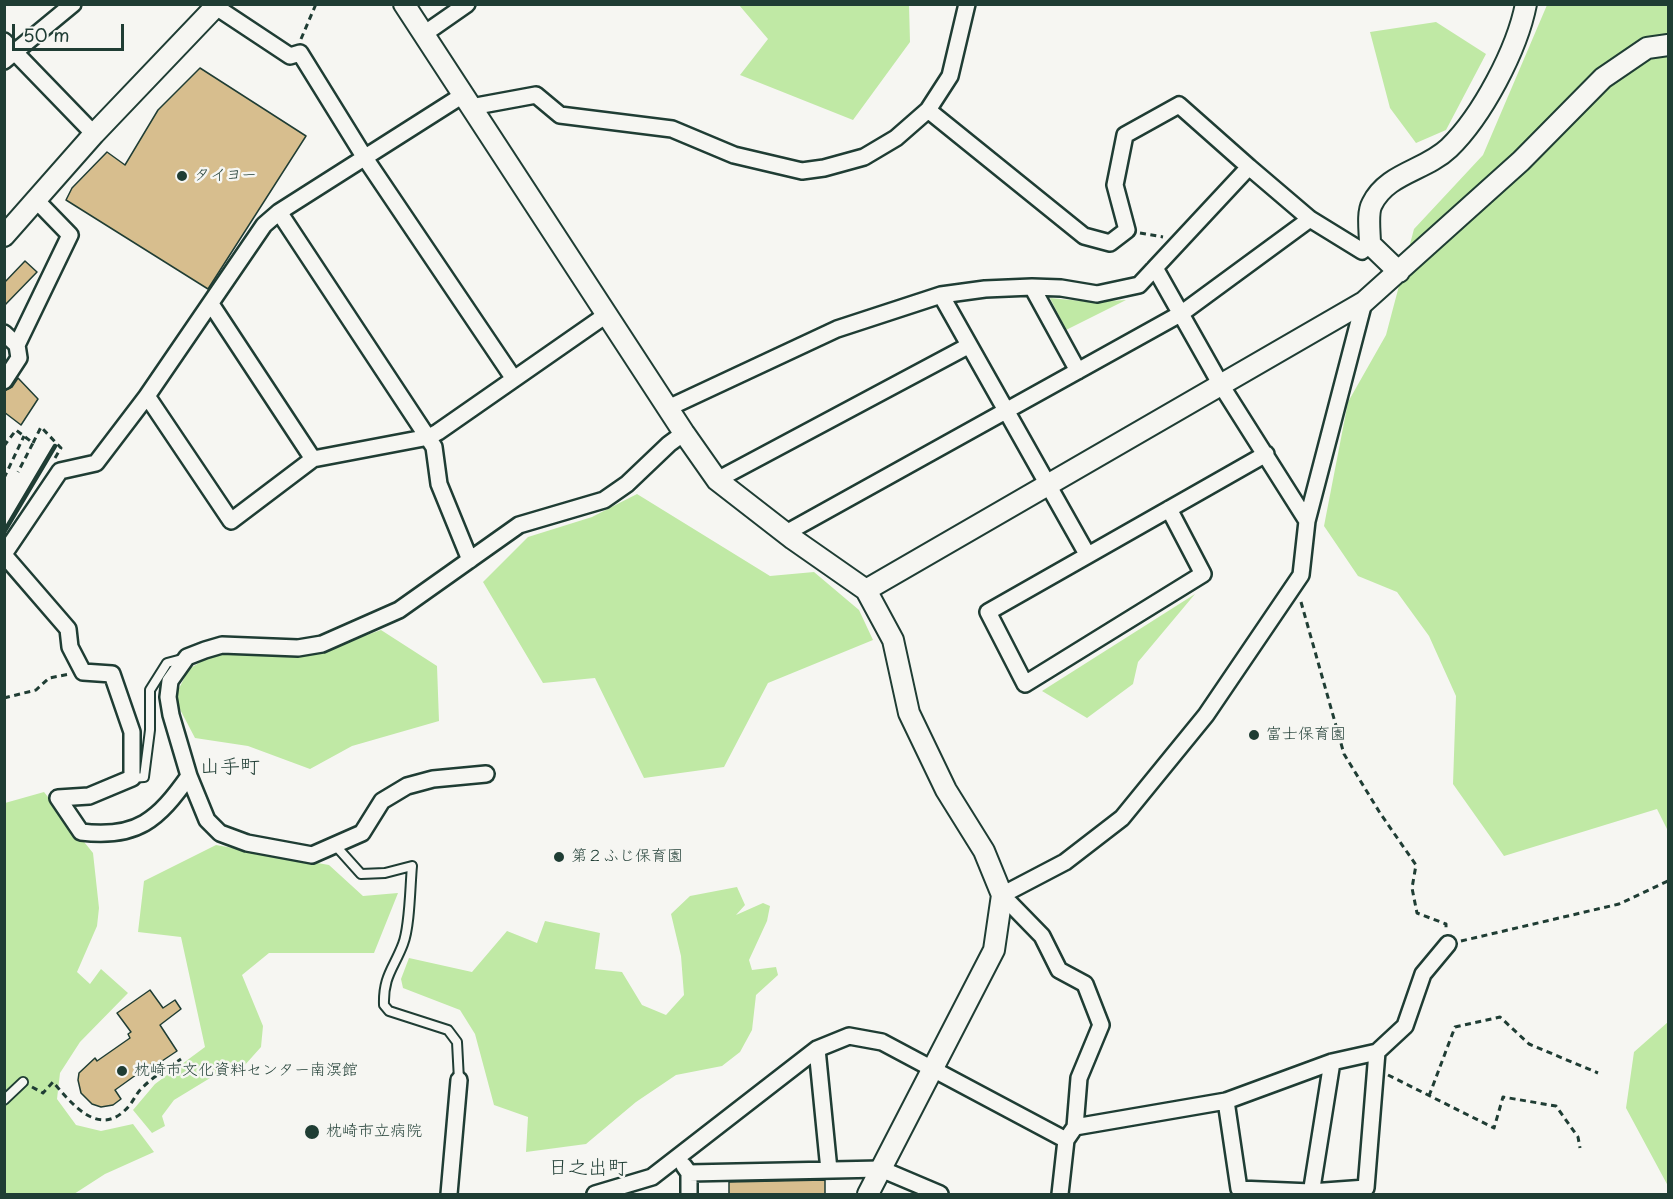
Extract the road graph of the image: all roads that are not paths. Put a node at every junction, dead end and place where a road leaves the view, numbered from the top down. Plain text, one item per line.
1 (73, 4) edge
2 (404, 4) edge
3 (467, 4) edge
4 (966, 4) edge
5 (1526, 4) edge
6 (217, 6) edge
7 (424, 34) junction
8 (1668, 45) edge
9 (8, 51) edge
10 (467, 101) junction
11 (928, 110) junction
12 (94, 134) junction
13 (365, 159) junction
14 (1249, 167) junction
15 (36, 200) junction
16 (279, 212) junction
17 (1310, 219) junction
18 (4, 236) edge
19 (1370, 244) junction
20 (1155, 268) junction
21 (1399, 272) junction
22 (1032, 287) junction
23 (941, 294) junction
24 (1364, 302) junction
25 (211, 304) junction
26 (1182, 312) junction
27 (606, 315) junction
28 (4, 333) edge
29 (17, 345) junction
30 (968, 346) junction
31 (1078, 371) junction
32 (514, 379) junction
33 (4, 381) edge
34 (1221, 384) junction
35 (147, 396) junction
36 (668, 408) junction
37 (1005, 411) junction
38 (684, 434) junction
39 (429, 437) junction
40 (1266, 454) junction
41 (313, 459) junction
42 (717, 480) junction
43 (1048, 486) junction
44 (1169, 509) junction
45 (1307, 521) junction
46 (786, 533) junction
47 (4, 555) edge
48 (1087, 555) junction
49 (470, 560) junction
50 (866, 590) junction
51 (187, 657) junction
52 (486, 774) dead end
53 (189, 776) junction
54 (132, 778) junction
55 (335, 845) junction
56 (1002, 895) junction
57 (1448, 944) road end
58 (817, 1049) junction
59 (1377, 1052) junction
60 (1332, 1062) junction
61 (935, 1068) junction
62 (459, 1080) joint
63 (23, 1082) road end
64 (4, 1100) edge
65 (1226, 1101) junction
66 (1075, 1127) junction
67 (1066, 1140) junction
68 (678, 1159) junction
69 (829, 1170) junction
70 (880, 1170) junction
71 (689, 1173) junction
72 (1311, 1193) edge
73 (449, 1194) edge
74 (595, 1194) edge
75 (689, 1194) edge
76 (868, 1194) edge
77 (940, 1194) edge
78 (1060, 1194) edge

1 - 9 street
2 - 7 street
3 - 7 street
4 - 11 street
5 - 19 street
6 - 12 street
6 - 13 street
7 - 10 street
8 - 21 street
9 - 12 street
10 - 11 street
10 - 13 street
10 - 27 street
11 - 14 street
12 - 15 street
13 - 16 street
13 - 32 street
14 - 17 street
14 - 20 street
15 - 18 street
15 - 29 street
16 - 25 street
16 - 39 street
17 - 19 street
17 - 26 street
19 - 21 street
20 - 22 street
20 - 26 street
21 - 24 street
22 - 23 street
22 - 31 street
23 - 30 street
23 - 36 street
24 - 34 street
24 - 45 street
25 - 35 street
25 - 41 street
26 - 31 street
26 - 34 street
27 - 32 street
27 - 36 street
28 - 29 street
29 - 33 street
30 - 37 street
30 - 42 street
31 - 37 street
32 - 39 street
34 - 40 street
34 - 43 street
35 - 41 street
35 - 47 street
36 - 38 street
37 - 43 street
37 - 46 street
38 - 42 street
38 - 49 street
39 - 41 street
39 - 49 street
40 - 44 street
40 - 45 street
42 - 46 street
43 - 48 street
43 - 50 street
44 - 48 street
44 - 48 street
45 - 56 street
46 - 50 street
47 - 54 street
49 - 51 street
50 - 56 street
51 - 53 street
51 - 54 lane
52 - 55 street
53 - 54 street
53 - 55 street
55 - 62 lane
56 - 61 street
56 - 66 street
57 - 59 street
58 - 61 street
58 - 68 street
58 - 69 street
59 - 60 street
59 - 72 street
60 - 65 street
60 - 72 street
61 - 67 street
61 - 70 street
62 - 73 street
63 - 64 lane
65 - 66 street
65 - 72 street
66 - 67 street
67 - 78 street
68 - 71 street
68 - 74 street
69 - 70 street
69 - 71 street
70 - 76 street
70 - 77 street
71 - 75 street

